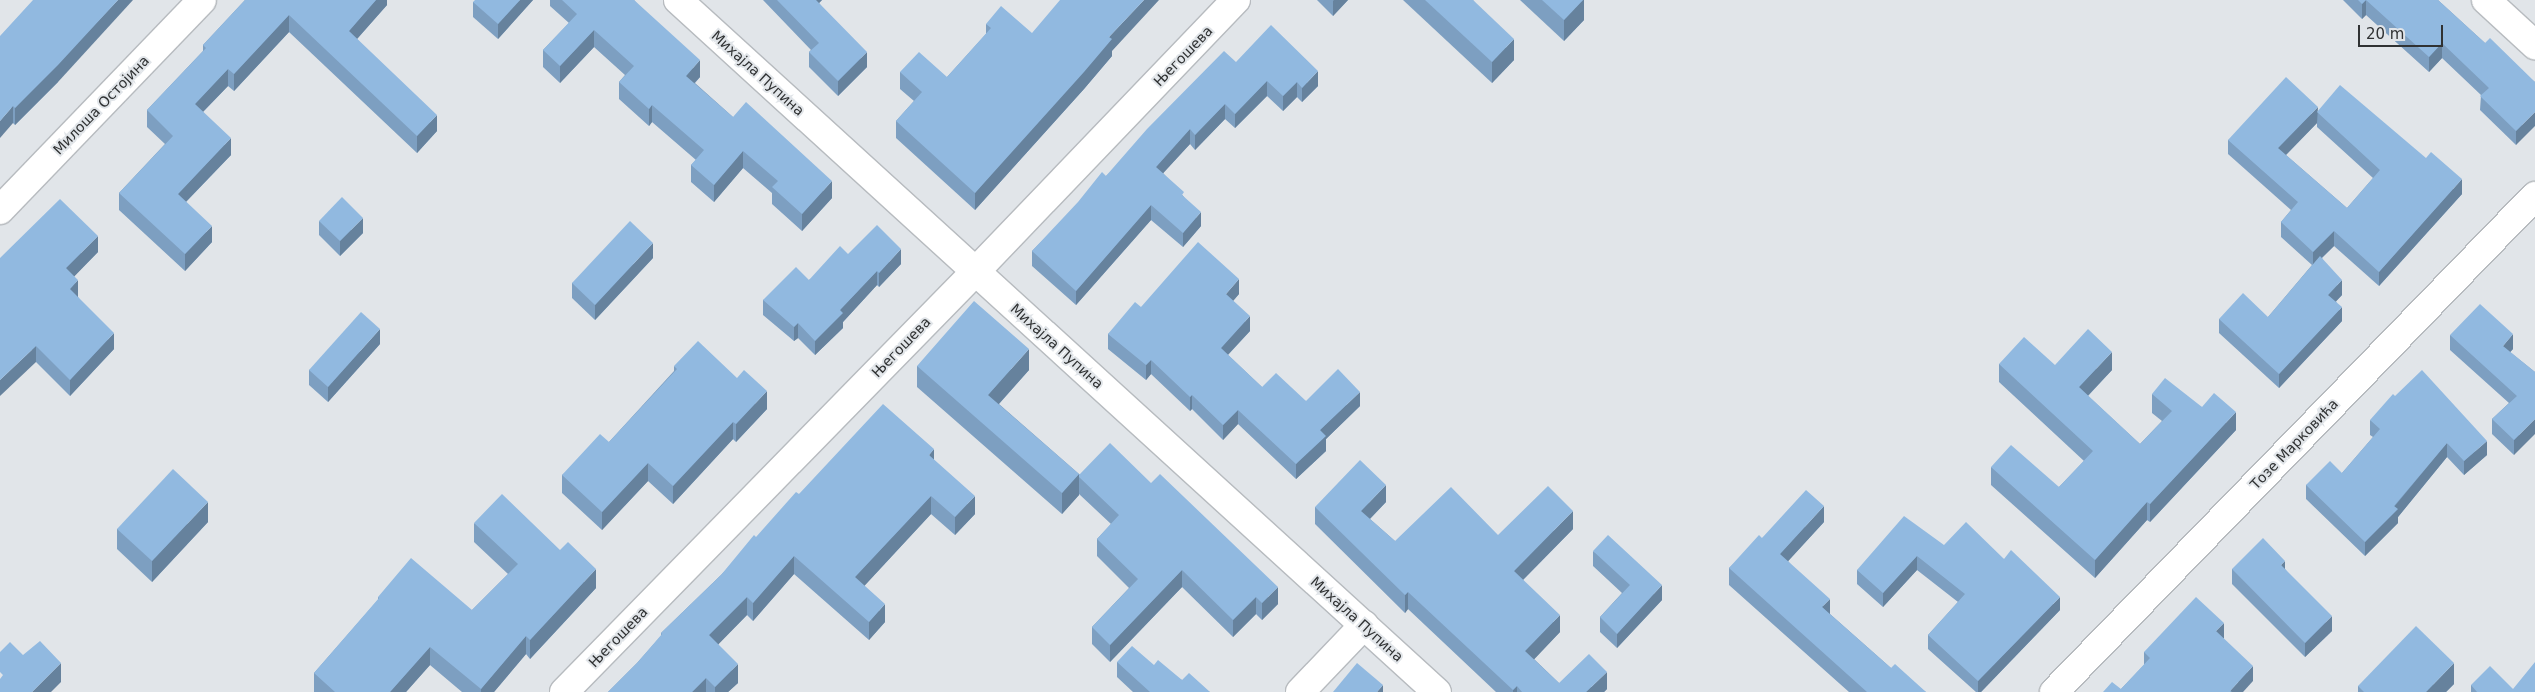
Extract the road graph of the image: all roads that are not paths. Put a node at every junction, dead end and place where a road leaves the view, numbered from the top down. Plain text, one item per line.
1 (202, 0) edge
2 (678, 0) edge
3 (1236, 0) edge
4 (2486, 0) edge
5 (2535, 45) edge
6 (2535, 196) edge
7 (0, 210) edge
8 (975, 272) junction
9 (1364, 625) junction
10 (564, 692) edge
11 (1300, 692) edge
12 (1437, 692) edge
13 (2054, 692) edge

1 - 7 street, Милоша Остојина
2 - 8 street, Михајла Пупина
3 - 8 street, Његошева
4 - 5 street
6 - 13 street, Тозе Марковића
8 - 9 street, Михајла Пупина
8 - 10 street, Његошева
9 - 11 street
9 - 12 street, Михајла Пупина

